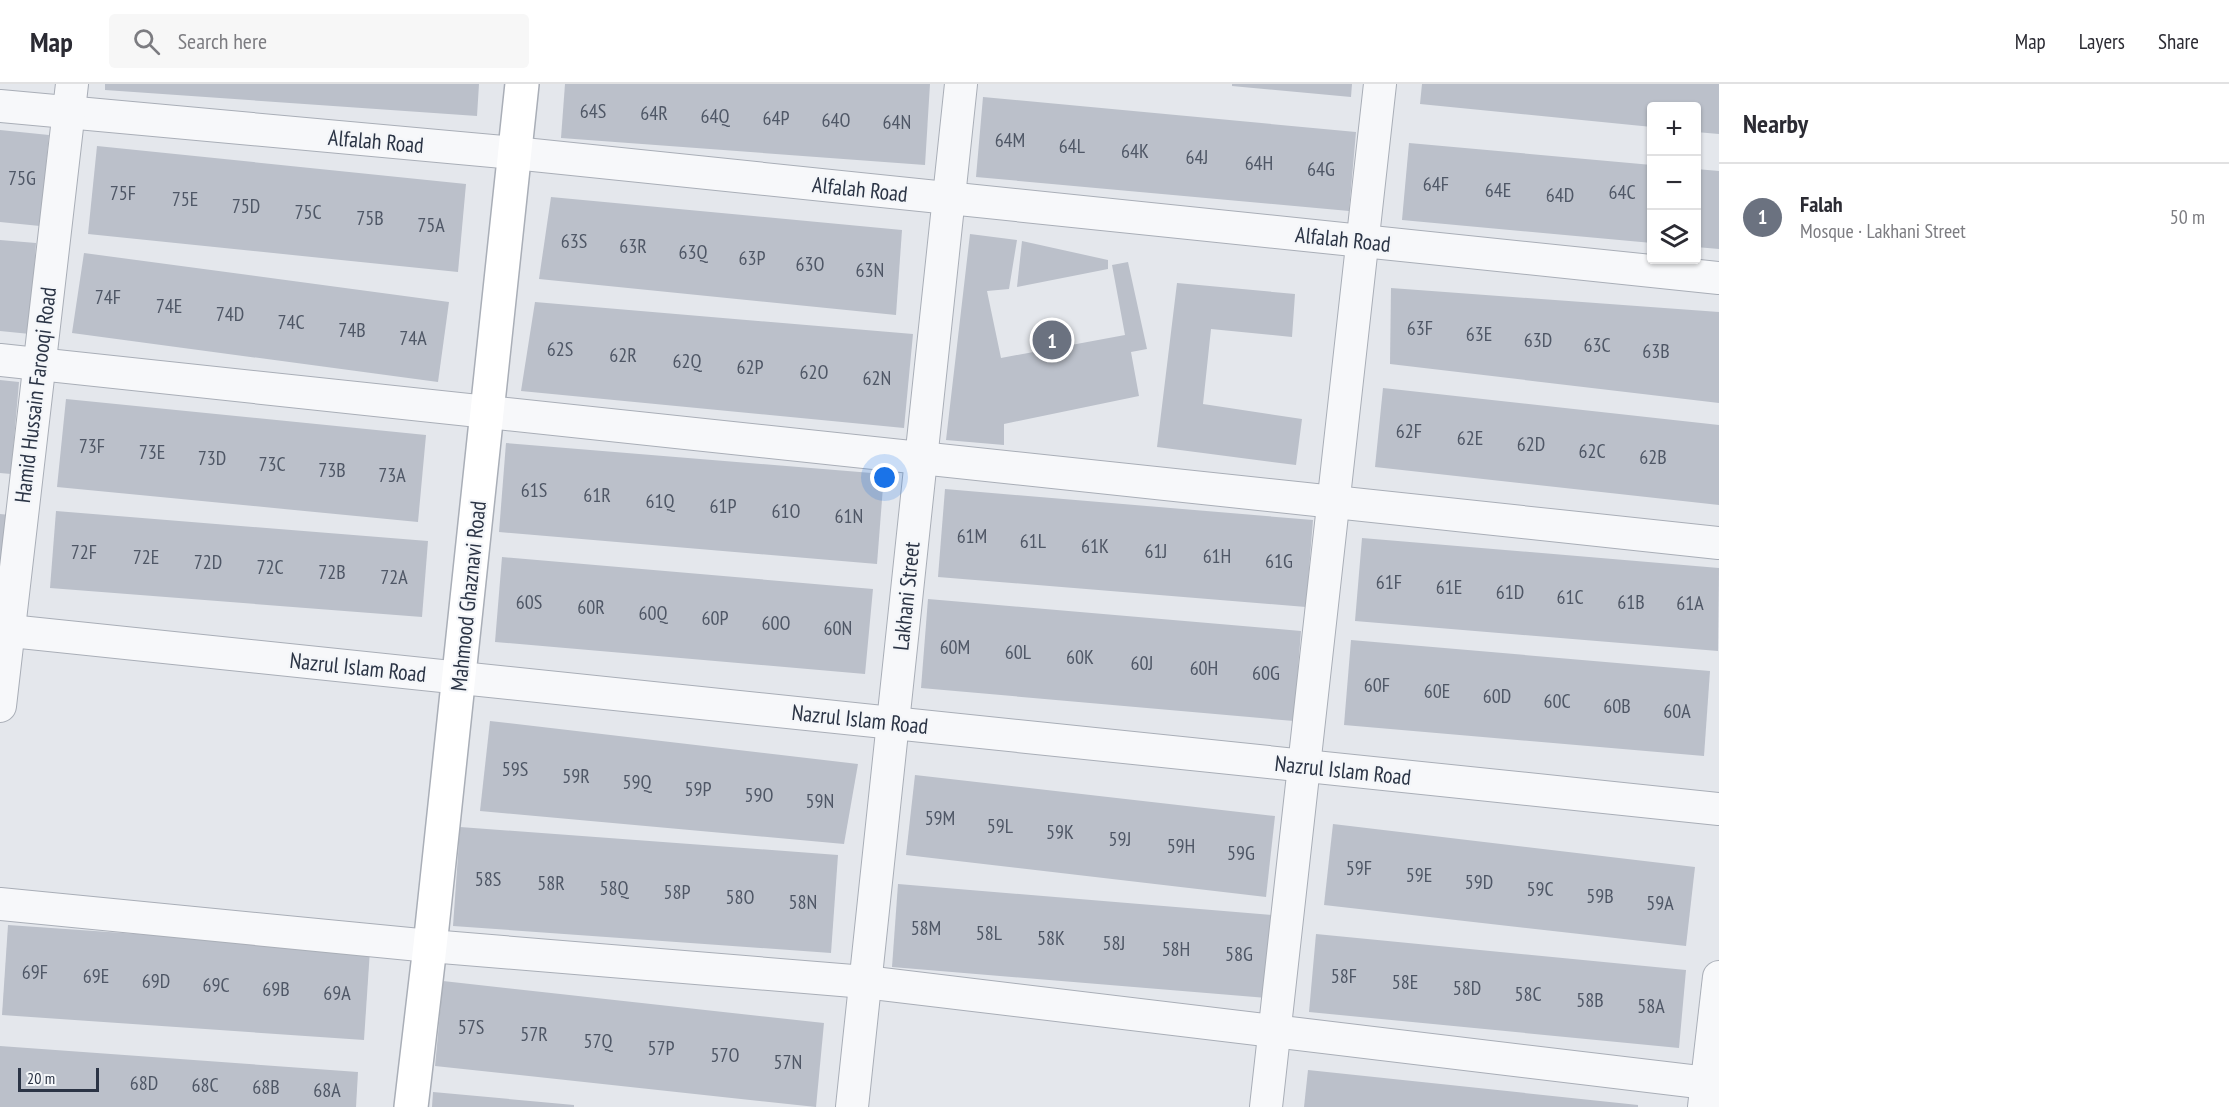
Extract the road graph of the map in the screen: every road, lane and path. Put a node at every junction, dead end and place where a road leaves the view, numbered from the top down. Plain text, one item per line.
1 (522, 84) edge
2 (961, 84) edge
3 (1380, 84) edge
4 (71, 99) edge
5 (0, 106) edge
6 (514, 153) junction
7 (949, 198) junction
8 (1364, 242) junction
9 (1719, 279) edge
10 (0, 360) edge
11 (39, 364) junction
12 (487, 410) junction
13 (921, 457) junction
14 (1333, 501) junction
15 (1719, 543) edge
16 (4, 631) edge
17 (459, 677) junction
18 (0, 706) edge
19 (893, 723) junction
20 (1304, 766) junction
21 (1719, 809) edge
22 (0, 904) edge
23 (430, 946) junction
24 (1719, 977) edge
25 (865, 982) junction
26 (1716, 1030) edge
27 (1274, 1032) junction
28 (1705, 1095) edge
29 (411, 1107) edge
30 (852, 1107) edge
31 (1266, 1107) edge

1 - 6 street, Mahmood Ghaznavi Road
2 - 7 street, Lakhani Street
3 - 8 street
4 - 5 street, Alfalah Road
4 - 6 street, Alfalah Road
4 - 11 street, Hamid Hussain Farooqi Road
6 - 7 street, Alfalah Road
6 - 12 street, Mahmood Ghaznavi Road
7 - 8 street, Alfalah Road
7 - 13 street, Lakhani Street
8 - 9 street, Alfalah Road
8 - 14 street
10 - 11 street
11 - 12 street
11 - 16 street, Hamid Hussain Farooqi Road
12 - 13 street
12 - 17 street, Mahmood Ghaznavi Road
13 - 14 street
13 - 19 street, Lakhani Street
14 - 15 street
14 - 20 street
16 - 17 street, Nazrul Islam Road
16 - 18 street, Hamid Hussain Farooqi Road
17 - 19 street, Nazrul Islam Road
17 - 23 street, Mahmood Ghaznavi Road
19 - 20 street, Nazrul Islam Road
19 - 25 street, Lakhani Street
20 - 21 street, Nazrul Islam Road
20 - 27 street
22 - 23 street
23 - 25 street
23 - 29 street, Mahmood Ghaznavi Road
24 - 26 street
25 - 27 street
25 - 30 street, Lakhani Street
26 - 28 street
27 - 28 street
27 - 31 street

